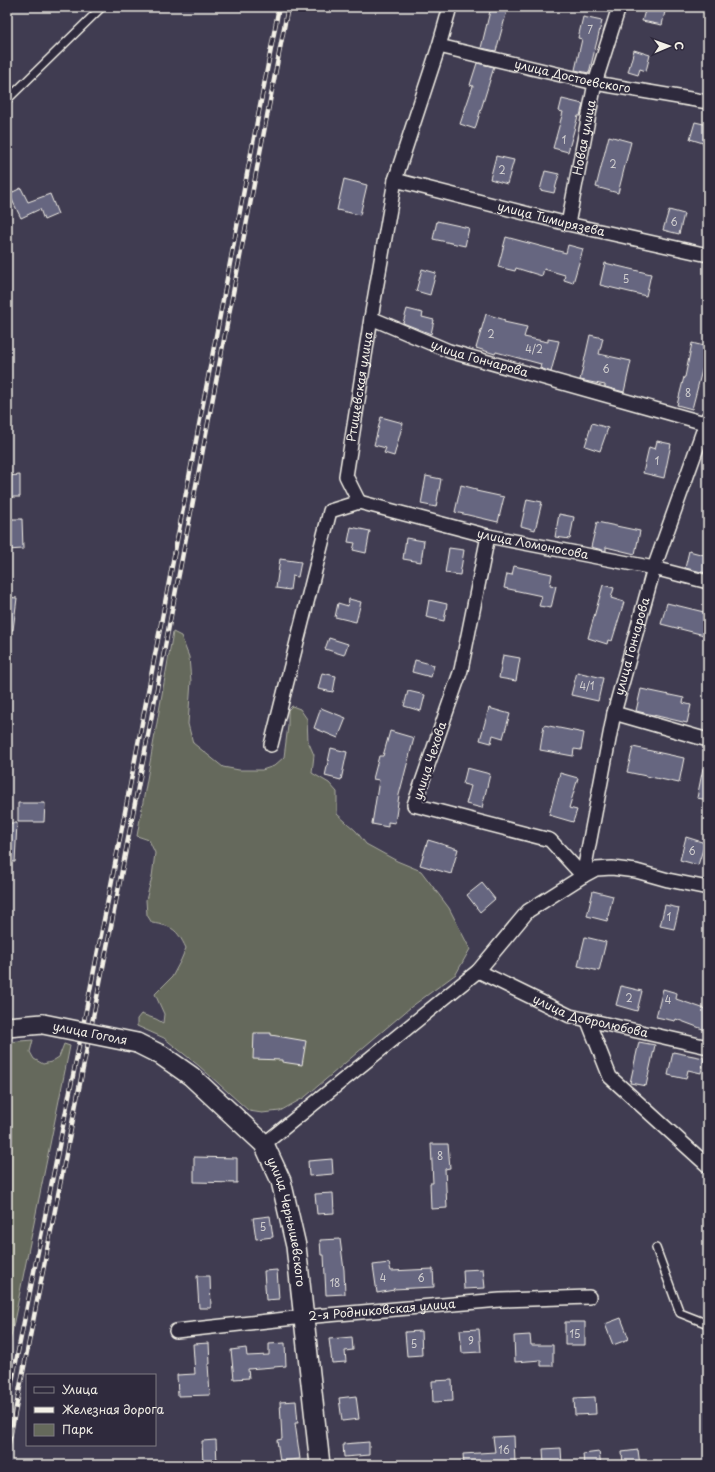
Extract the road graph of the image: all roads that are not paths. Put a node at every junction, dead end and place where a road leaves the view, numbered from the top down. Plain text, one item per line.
1 (102, 7) edge
2 (450, 7) edge
3 (619, 7) edge
4 (439, 46) junction
5 (595, 83) junction
6 (7, 100) edge
7 (708, 102) edge
8 (395, 180) junction
9 (568, 224) junction
10 (708, 254) edge
11 (371, 318) junction
12 (707, 421) edge
13 (359, 502) junction
14 (488, 536) junction
15 (654, 568) junction
16 (708, 582) edge
17 (614, 713) junction
18 (708, 740) edge
19 (271, 745) dead end
20 (583, 876) junction
21 (708, 888) edge
22 (478, 971) junction
23 (588, 1021) junction
24 (7, 1026) edge
25 (137, 1044) joint
26 (708, 1047) edge
27 (264, 1144) junction
28 (708, 1166) edge
29 (656, 1248) dead end
30 (589, 1297) dead end
31 (304, 1317) junction
32 (708, 1324) edge
33 (176, 1331) dead end
34 (320, 1465) edge

1 - 6 lane
2 - 4 street, Ртищевская улица
3 - 5 street, Новая улица
4 - 5 street, улица Достоевского
4 - 8 street, Ртищевская улица
5 - 7 street, улица Достоевского
5 - 9 street, Новая улица
8 - 9 street, улица Тимирязева
8 - 11 street, Ртищевская улица
9 - 10 street, улица Тимирязева
11 - 12 street, улица Гончарова
11 - 13 street, Ртищевская улица
12 - 15 street, улица Гончарова
13 - 14 street, улица Ломоносова
13 - 19 street
14 - 15 street, улица Ломоносова
14 - 20 street, улица Чехова
15 - 16 street, улица Ломоносова
15 - 17 street, улица Гончарова
17 - 18 street
17 - 20 street, улица Гончарова
20 - 21 street
20 - 22 street
22 - 23 street, улица Добролюбова
22 - 27 street
23 - 26 street, улица Добролюбова
23 - 28 street
24 - 25 street, улица Гоголя, bridge
25 - 27 street, улица Чернышевского
27 - 31 street, улица Чернышевского
29 - 32 lane
30 - 31 street, 2-я Родниковская улица
31 - 33 street, 2-я Родниковская улица
31 - 34 street, улица Чернышевского

